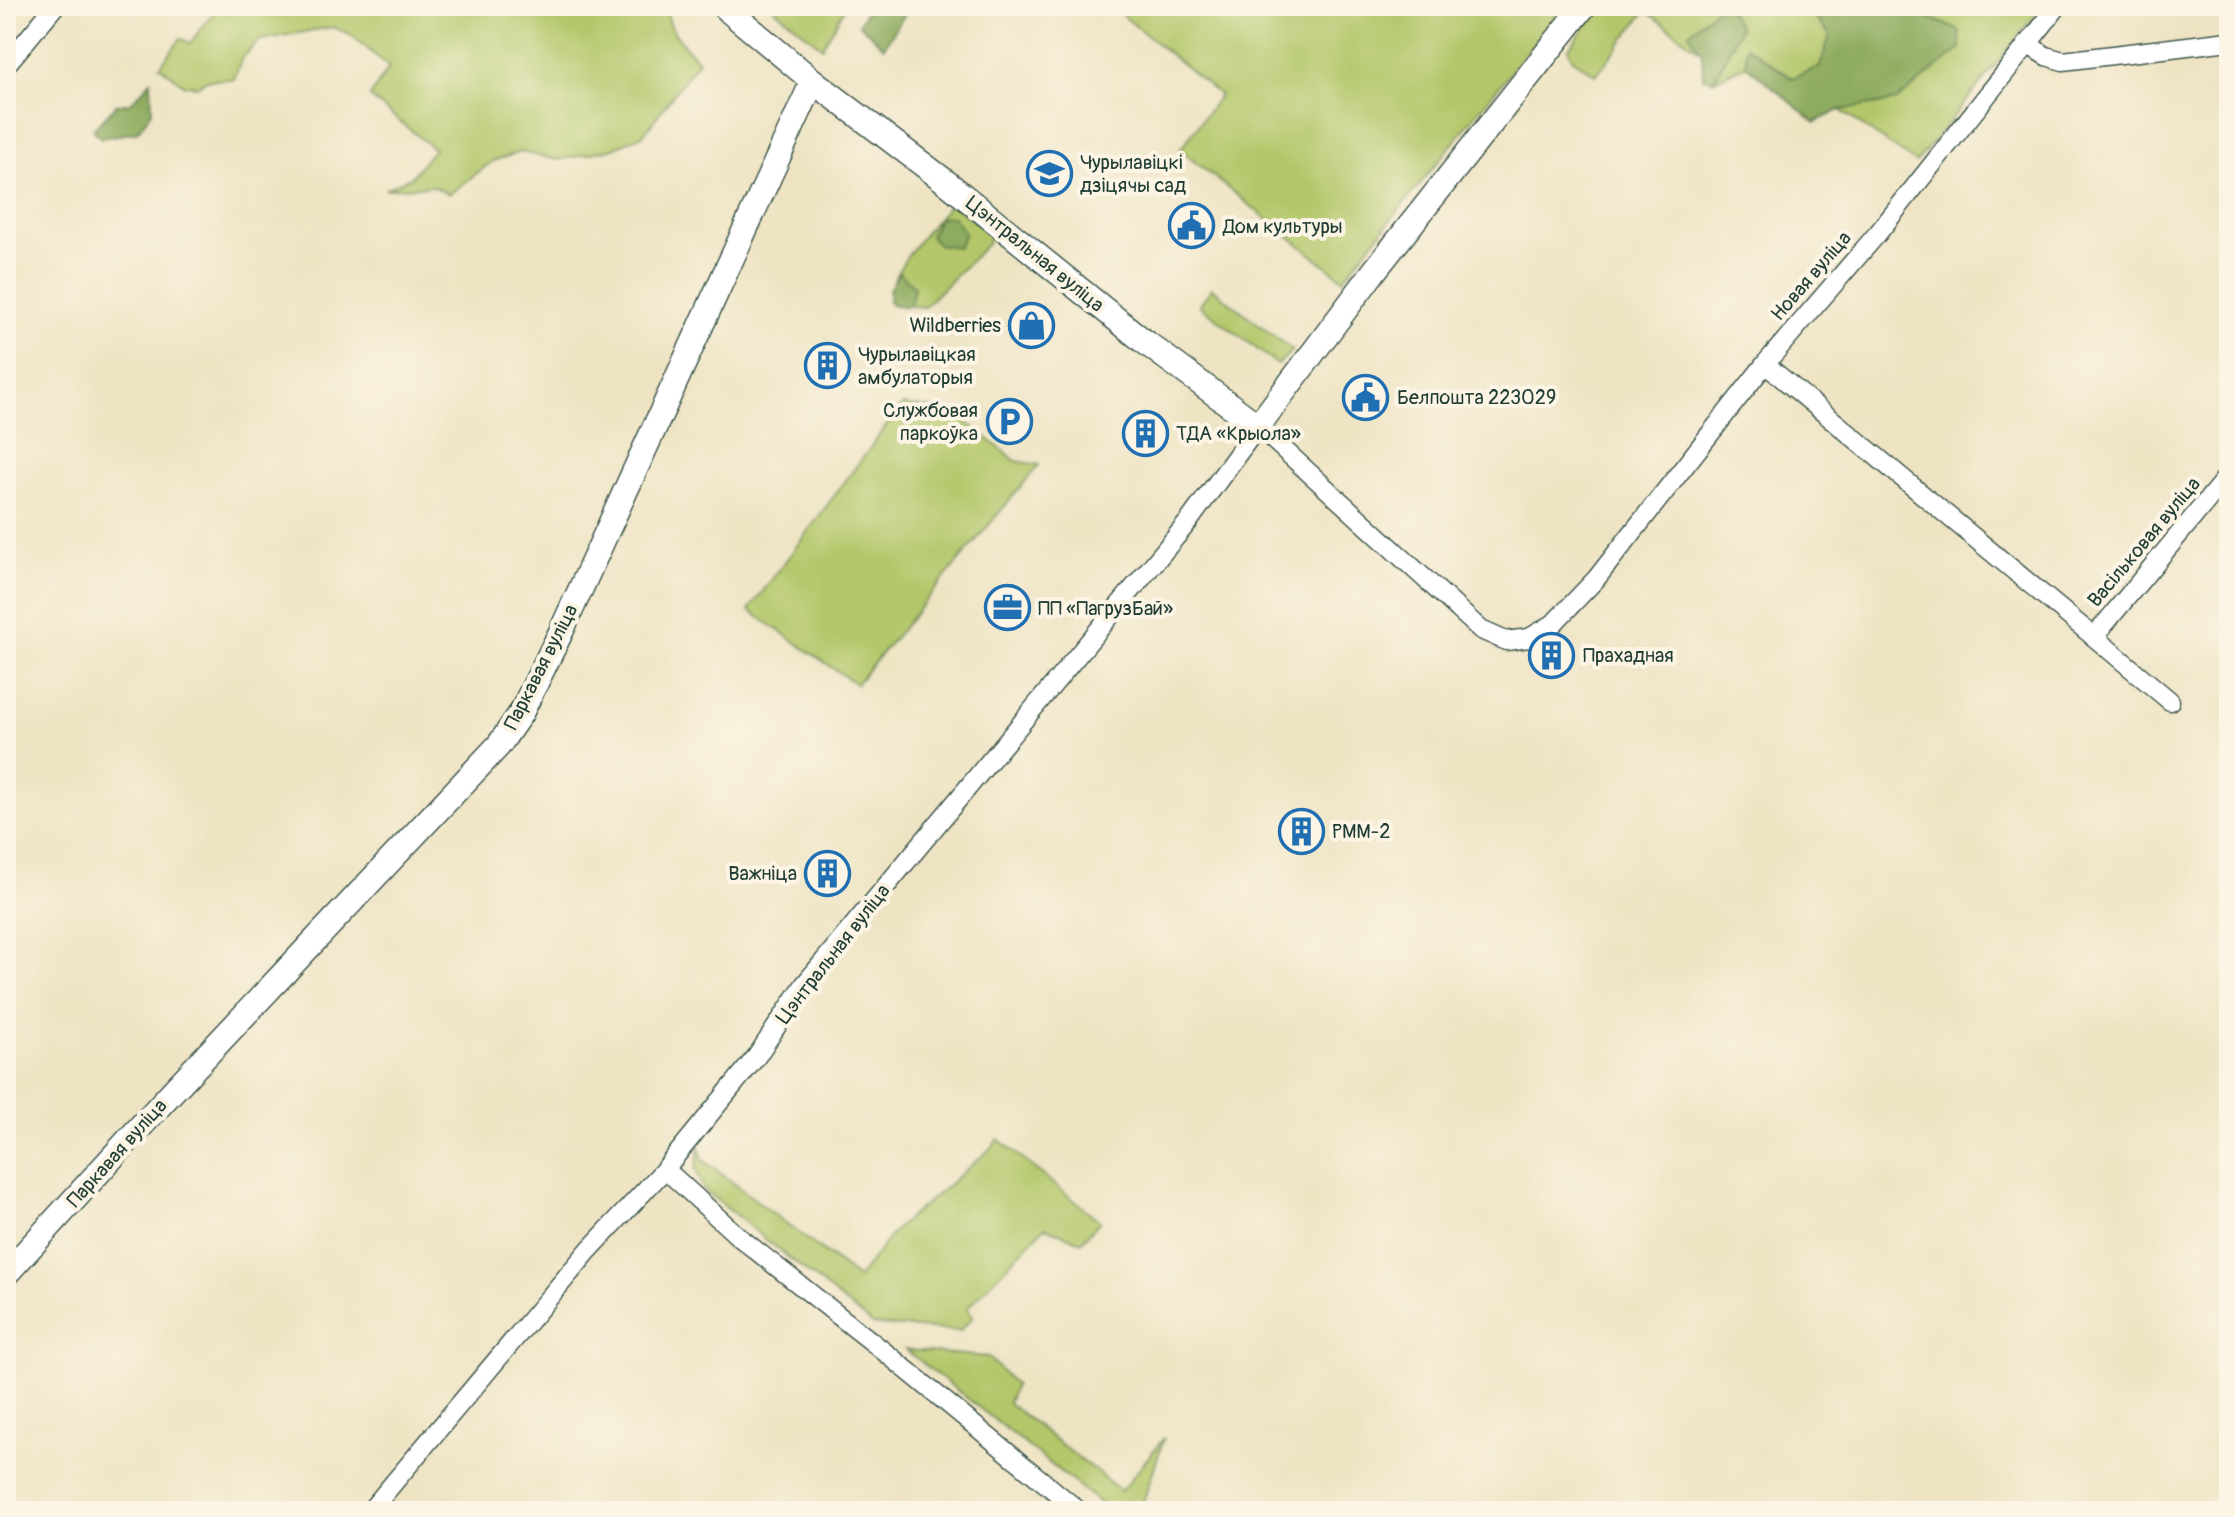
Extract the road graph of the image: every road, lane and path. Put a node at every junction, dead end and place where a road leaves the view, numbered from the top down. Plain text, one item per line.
1 (55, 6) edge
2 (723, 6) edge
3 (1584, 6) edge
4 (2058, 6) edge
5 (2229, 41) edge
6 (2027, 44) junction
7 (6, 65) edge
8 (813, 81) junction
9 (1765, 364) junction
10 (1258, 426) junction
11 (2229, 474) edge
12 (2094, 637) junction
13 (2170, 701) dead end
14 (665, 1169) junction
15 (6, 1274) edge
16 (1066, 1507) edge
17 (370, 1511) edge

1 - 7 street
2 - 8 street
3 - 10 street, Цэнтральная вуліца
4 - 6 street, Новая вуліца
5 - 6 street
6 - 9 street, Новая вуліца
8 - 10 street, Цэнтральная вуліца
8 - 15 street, Паркавая вуліца
9 - 10 street, Новая вуліца
9 - 12 street
10 - 14 street, Цэнтральная вуліца
11 - 12 street, Васільковая вуліца
12 - 13 street, Васільковая вуліца
14 - 16 street
14 - 17 street, Цэнтральная вуліца

